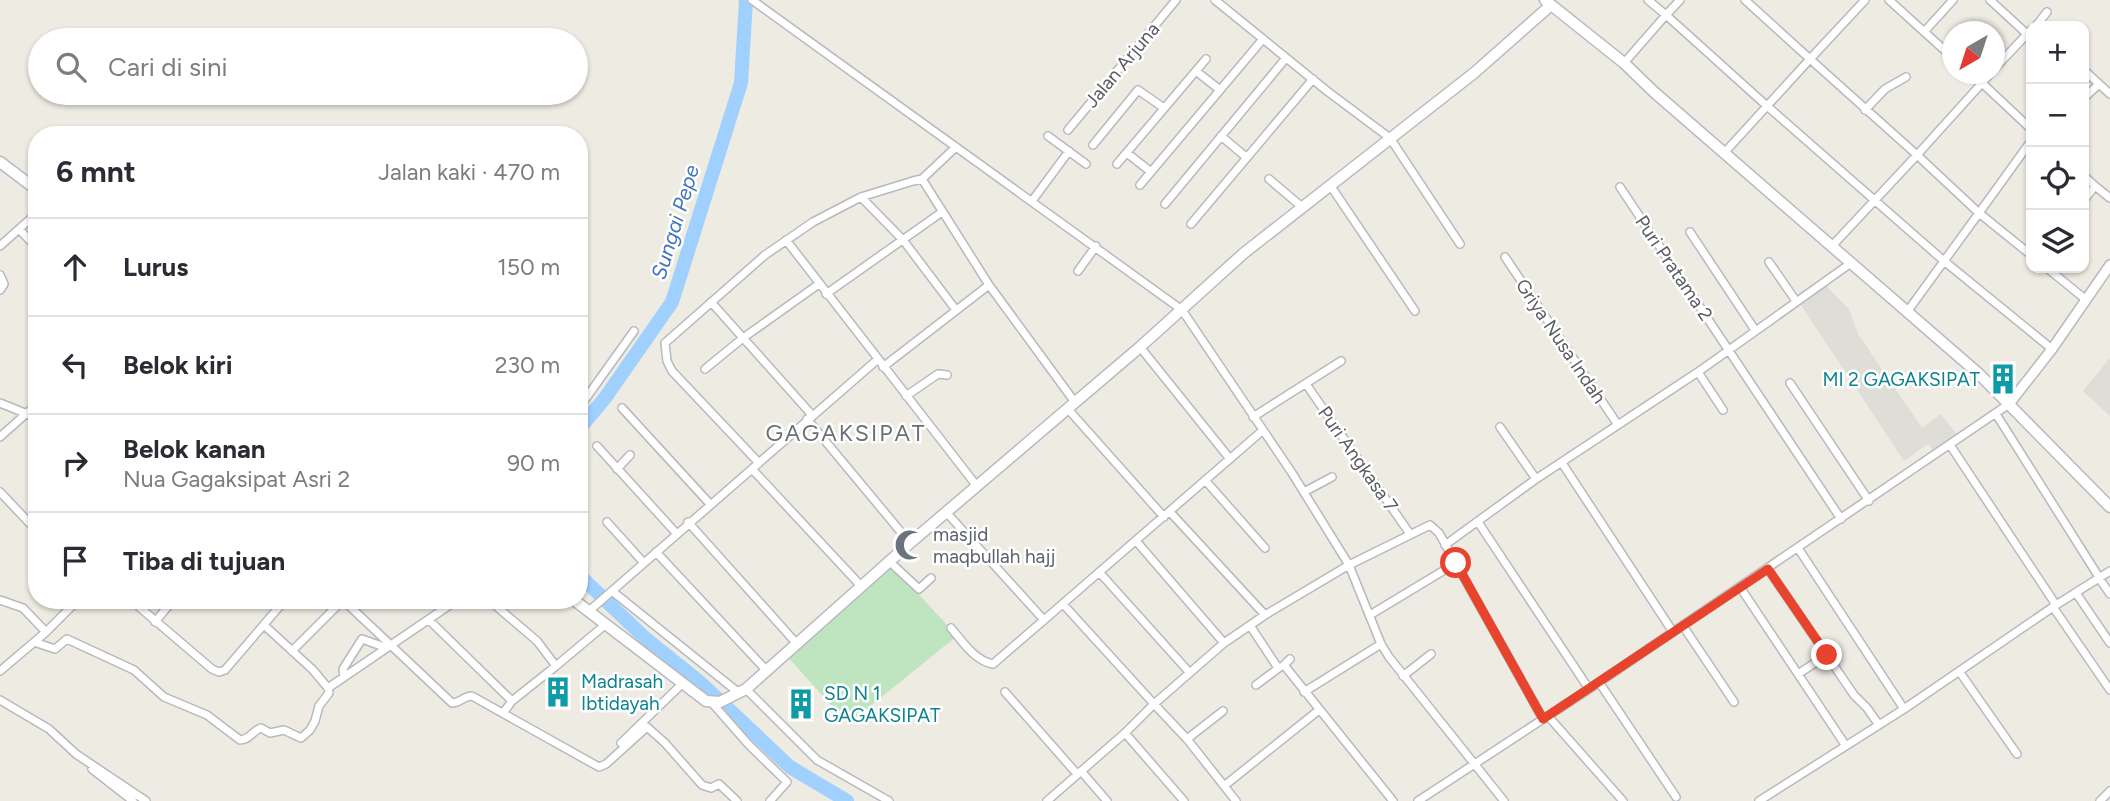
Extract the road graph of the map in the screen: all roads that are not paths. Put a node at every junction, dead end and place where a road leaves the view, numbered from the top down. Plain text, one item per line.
1 (1176, 0) edge
2 (1214, 0) edge
3 (1648, 0) edge
4 (1680, 0) edge
5 (1745, 0) edge
6 (1865, 0) edge
7 (1889, 0) edge
8 (1953, 0) edge
9 (1990, 0) edge
10 (754, 1) edge
11 (1548, 3) edge
12 (2047, 12) dead end
13 (1665, 15) junction
14 (2040, 21) edge
15 (2026, 30) edge
16 (1924, 32) junction
17 (2026, 35) edge
18 (1263, 39) junction
19 (1942, 48) edge
20 (2005, 57) edge
21 (1286, 58) junction
22 (1810, 59) junction
23 (1206, 60) dead end
24 (1624, 63) junction
25 (1196, 71) junction
26 (2089, 75) edge
27 (1906, 77) dead end
28 (1313, 79) junction
29 (1981, 84) edge
30 (1983, 84) edge
31 (2099, 84) junction
32 (1220, 90) junction
33 (2089, 93) edge
34 (2110, 94) edge
35 (1767, 106) junction
36 (1164, 108) junction
37 (1865, 110) junction
38 (2026, 124) edge
39 (1068, 130) dead end
40 (1048, 136) dead end
41 (1221, 136) junction
42 (1390, 138) junction
43 (1093, 145) dead end
44 (956, 147) junction
45 (2027, 147) edge
46 (1069, 151) junction
47 (1725, 152) junction
48 (1127, 153) junction
49 (1917, 155) junction
50 (1246, 157) junction
51 (0, 162) edge
52 (1086, 164) dead end
53 (1117, 164) dead end
54 (1151, 172) junction
55 (922, 179) junction
56 (1269, 179) dead end
57 (2089, 181) edge
58 (28, 183) edge
59 (1140, 185) dead end
60 (1330, 185) junction
61 (2095, 186) junction
62 (1620, 187) dead end
63 (2089, 194) edge
64 (861, 197) junction
65 (2110, 198) edge
66 (1032, 201) junction
67 (1875, 202) junction
68 (1165, 204) dead end
69 (1302, 207) junction
70 (942, 212) junction
71 (1979, 213) junction
72 (28, 221) edge
73 (1191, 224) dead end
74 (19, 229) junction
75 (1690, 232) dead end
76 (28, 238) edge
77 (786, 240) junction
78 (903, 240) junction
79 (1460, 244) dead end
80 (0, 246) edge
81 (1096, 246) junction
82 (1832, 246) junction
83 (2026, 251) edge
84 (1505, 257) dead end
85 (1944, 261) junction
86 (1769, 262) dead end
87 (1851, 263) junction
88 (2110, 265) edge
89 (1078, 271) dead end
90 (2053, 273) edge
91 (0, 275) edge
92 (818, 284) junction
93 (989, 285) junction
94 (0, 290) edge
95 (826, 295) junction
96 (2085, 299) junction
97 (1796, 301) junction
98 (712, 302) junction
99 (956, 310) junction
100 (1182, 310) junction
101 (1415, 311) dead end
102 (1907, 312) junction
103 (1755, 330) junction
104 (634, 331) dead end
105 (743, 338) junction
106 (1140, 347) junction
107 (2052, 349) junction
108 (1728, 350) junction
109 (877, 360) junction
110 (1341, 361) dead end
111 (883, 367) junction
112 (705, 369) dead end
113 (1698, 372) junction
114 (947, 376) dead end
115 (1790, 383) dead end
116 (1306, 384) junction
117 (588, 395) edge
118 (906, 396) junction
119 (0, 403) edge
120 (1070, 404) junction
121 (2010, 404) junction
122 (622, 408) dead end
123 (1723, 410) dead end
124 (26, 414) joint
125 (1996, 414) junction
126 (810, 417) junction
127 (1253, 417) junction
128 (1618, 425) junction
129 (1500, 427) dead end
130 (1262, 431) junction
131 (0, 437) edge
132 (597, 446) dead end
133 (1950, 446) junction
134 (630, 455) dead end
135 (1230, 458) junction
136 (759, 463) junction
137 (1562, 463) junction
138 (617, 469) junction
139 (752, 469) junction
140 (1332, 477) dead end
141 (1536, 479) junction
142 (1205, 480) junction
143 (976, 485) junction
144 (0, 492) edge
145 (1304, 492) junction
146 (1868, 501) junction
147 (710, 504) junction
148 (2110, 507) edge
149 (946, 512) junction
150 (1167, 514) junction
151 (1841, 519) junction
152 (28, 522) edge
153 (607, 522) dead end
154 (688, 522) junction
155 (1478, 522) junction
156 (676, 533) junction
157 (1410, 534) junction
158 (1136, 542) junction
159 (910, 543) junction
160 (1445, 545) junction
161 (1265, 548) dead end
162 (1798, 548) junction
163 (656, 552) junction
164 (890, 562) junction
165 (644, 563) junction
166 (1456, 563) junction
167 (1349, 565) junction
168 (1768, 569) junction
169 (2110, 571) edge
170 (1100, 573) junction
171 (2098, 576) junction
172 (931, 578) dead end
173 (862, 587) junction
174 (1740, 587) junction
175 (610, 593) junction
176 (2076, 593) junction
177 (2110, 594) edge
178 (0, 600) edge
179 (1063, 604) junction
180 (588, 606) edge
181 (2055, 606) junction
182 (592, 608) junction
183 (69, 609) edge
184 (141, 609) edge
185 (166, 609) edge
186 (278, 609) edge
187 (334, 609) edge
188 (352, 609) edge
189 (444, 609) edge
190 (499, 609) edge
191 (1265, 615) junction
192 (1370, 615) junction
193 (429, 620) junction
194 (1044, 620) junction
195 (155, 622) junction
196 (606, 624) junction
197 (265, 626) junction
198 (1683, 626) junction
199 (1251, 627) junction
200 (951, 628) dead end
201 (46, 632) junction
202 (1674, 632) junction
203 (34, 642) junction
204 (1224, 643) junction
205 (2110, 643) edge
206 (797, 644) junction
207 (1381, 644) junction
208 (389, 647) junction
209 (292, 651) junction
210 (1431, 654) dead end
211 (1827, 655) junction
212 (1290, 659) dead end
213 (556, 666) junction
214 (1281, 666) junction
215 (0, 671) edge
216 (767, 671) junction
217 (1959, 671) junction
218 (1189, 672) junction
219 (1798, 674) junction
220 (1403, 676) junction
221 (344, 677) junction
222 (2107, 680) edge
223 (1599, 682) junction
224 (682, 684) junction
225 (1256, 685) dead end
226 (328, 688) junction
227 (1589, 689) junction
228 (2110, 690) edge
229 (740, 692) junction
230 (1005, 692) dead end
231 (1304, 692) junction
232 (0, 700) edge
233 (512, 701) junction
234 (716, 702) junction
235 (1734, 702) dead end
236 (1154, 704) junction
237 (1904, 709) junction
238 (1319, 710) junction
239 (1223, 711) dead end
240 (503, 713) junction
241 (1546, 717) junction
242 (1878, 725) junction
243 (1125, 733) junction
244 (1187, 739) junction
245 (1846, 746) junction
246 (76, 754) junction
247 (610, 754) dead end
248 (2017, 754) dead end
249 (1475, 765) junction
250 (1079, 773) junction
251 (1224, 786) junction
252 (2110, 791) edge
253 (1676, 797) dead end
254 (132, 801) edge
255 (146, 801) edge
256 (737, 801) edge
257 (770, 801) edge
258 (889, 801) edge
259 (1047, 801) edge
260 (1107, 801) edge
261 (1184, 801) edge
262 (1236, 801) edge
263 (1393, 801) edge
264 (1418, 801) edge
265 (1504, 801) edge
266 (1623, 801) edge
267 (1759, 801) edge
268 (2101, 801) edge

1 - 39 street, Jalan Arjuna
2 - 18 street
3 - 13 street
4 - 13 street
5 - 22 street
6 - 22 street
7 - 16 street
8 - 16 street
9 - 15 street
10 - 44 street
11 - 24 main road
11 - 42 main road
12 - 14 street
13 - 24 street
13 - 35 street
16 - 19 street
17 - 20 street
18 - 21 street
18 - 32 street
21 - 28 street
21 - 41 street
22 - 35 street
22 - 37 street
23 - 25 street
24 - 47 main road
25 - 32 street
25 - 36 street
26 - 31 street
27 - 37 street
28 - 42 street
28 - 50 street
29 - 49 street
30 - 38 street
31 - 33 street
31 - 34 street
32 - 54 street
35 - 47 street
35 - 67 street
36 - 43 street
36 - 48 street
37 - 49 street
40 - 46 street
41 - 50 street
41 - 68 street
42 - 60 main road
42 - 79 street
44 - 55 street
44 - 66 street
45 - 71 street
46 - 52 street
46 - 66 street
47 - 82 main road
48 - 53 street
48 - 54 street
49 - 67 street
49 - 71 street
50 - 73 street
51 - 58 main road
54 - 59 street
55 - 64 street
55 - 70 street
56 - 69 street
57 - 61 street
60 - 69 main road
60 - 101 street
61 - 63 street
61 - 65 street
62 - 108 street, Puri Pratama 2
64 - 77 street
64 - 78 street
66 - 81 street
67 - 82 street
67 - 85 street
69 - 100 main road
70 - 78 street
70 - 93 street
71 - 83 street
71 - 85 street
72 - 74 street
74 - 76 street
74 - 80 street
75 - 103 street
77 - 92 street
77 - 98 street
78 - 95 street
78 - 99 street
81 - 89 street
81 - 100 street
82 - 87 main road
84 - 128 street, Griya Nusa Indah
85 - 102 street
85 - 107 street
86 - 97 street
87 - 97 street
87 - 102 main road
88 - 96 street
90 - 96 street
91 - 94 street
92 - 95 street
92 - 105 street
93 - 99 street
93 - 120 street
95 - 109 street
96 - 107 street
97 - 103 street
98 - 105 street
98 - 136 street
99 - 111 street
100 - 106 main road
100 - 127 street
102 - 121 main road
103 - 108 street
104 - 117 street
105 - 112 street
105 - 126 street
106 - 120 main road
106 - 135 street
107 - 121 street
108 - 113 street
108 - 151 street, Puri Pratama 2
109 - 111 street
109 - 126 street
110 - 116 street
111 - 118 street
113 - 123 street
113 - 128 street
114 - 118 street
115 - 146 street
116 - 127 street
116 - 157 street, Puri Angkasa 7
118 - 143 street
119 - 124 street
120 - 143 main road
120 - 150 street
121 - 125 street
121 - 148 main road
122 - 147 street
124 - 131 street
125 - 133 street
125 - 171 street
126 - 136 street
126 - 159 street
127 - 130 street
128 - 137 street
129 - 141 street
130 - 135 street
130 - 145 street
132 - 138 street
133 - 146 street
133 - 181 street
134 - 138 street
135 - 142 street
136 - 139 street
137 - 141 street
137 - 202 street
138 - 156 street
139 - 147 street
139 - 173 street
140 - 145 street
141 - 155 street
142 - 150 street
142 - 161 street
143 - 149 main road
144 - 152 street
145 - 167 street
146 - 151 street
147 - 154 street
149 - 159 main road
149 - 194 street
150 - 158 street
150 - 191 street
151 - 162 street
153 - 165 street
154 - 156 street
154 - 206 street
155 - 160 street
155 - 227 street
156 - 163 street
157 - 160 street
157 - 167 street
158 - 170 street
158 - 204 street
159 - 164 main road
160 - 166 street
162 - 168 street
162 - 237 street
163 - 165 street
163 - 216 street
164 - 172 street
164 - 173 main road
165 - 175 street
166 - 192 street
166 - 241 street
167 - 191 street
167 - 192 street
168 - 174 street
168 - 211 street
169 - 171 street
170 - 179 street
170 - 218 street
171 - 176 street
171 - 177 street
173 - 206 main road
174 - 198 street
174 - 219 street
175 - 182 street
175 - 229 street
176 - 181 street
176 - 205 street
178 - 201 street
179 - 194 street
179 - 236 street
180 - 182 main road
181 - 217 street
181 - 222 street
182 - 196 main road
183 - 201 street
184 - 195 street
185 - 195 street
186 - 197 street
187 - 209 street
188 - 208 street
189 - 193 street
190 - 213 street
191 - 199 street
192 - 207 street
193 - 208 street
193 - 233 street
194 - 200 street
195 - 197 street
196 - 213 street
196 - 224 main road
197 - 209 street
198 - 202 street
198 - 235 street
199 - 204 street
199 - 214 street
201 - 203 street
202 - 223 street
203 - 215 street
203 - 226 street
204 - 218 street
206 - 216 main road
207 - 220 street
207 - 231 street
208 - 221 street
208 - 221 street
208 - 240 street
209 - 226 street
210 - 220 street
211 - 219 street
211 - 242 street
212 - 214 street
213 - 233 street
214 - 225 street
214 - 231 street
216 - 229 main road
217 - 237 street
217 - 248 street
218 - 236 street
219 - 245 street
220 - 249 street
221 - 226 street
222 - 228 street
223 - 227 street
223 - 253 street
224 - 234 main road
224 - 247 street
227 - 241 street
229 - 234 main road
229 - 258 street
230 - 250 street
231 - 238 street
232 - 246 street
233 - 240 street
234 - 257 street
236 - 243 street
236 - 244 street
237 - 242 street
238 - 251 street
238 - 263 street
239 - 244 street
240 - 256 street
241 - 249 street
241 - 266 street
242 - 245 street
243 - 250 street
243 - 261 street
244 - 251 street
245 - 267 street
246 - 254 street
246 - 255 street
249 - 264 street
249 - 265 street
250 - 259 street
250 - 260 street
251 - 262 street
252 - 268 street

